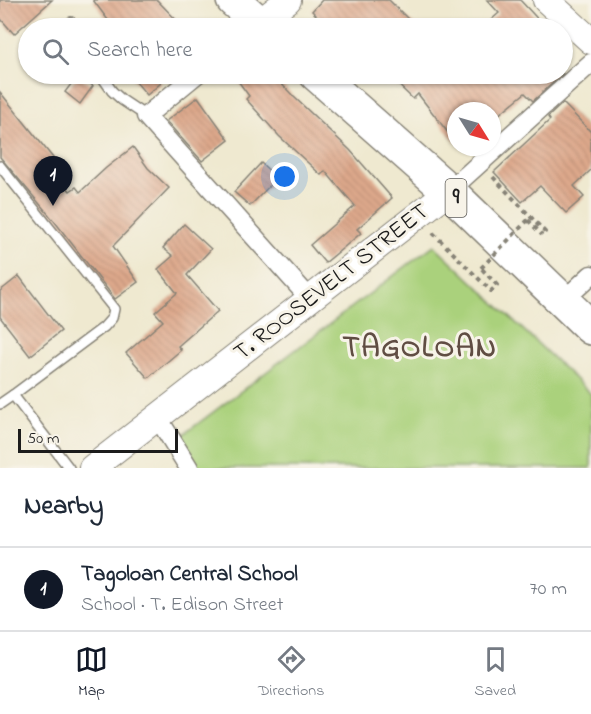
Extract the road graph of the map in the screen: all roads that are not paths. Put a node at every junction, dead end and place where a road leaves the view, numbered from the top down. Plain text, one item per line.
1 (233, 0) edge
2 (288, 0) edge
3 (546, 0) edge
4 (250, 18) edge
5 (268, 18) edge
6 (566, 18) edge
7 (573, 25) edge
8 (591, 41) edge
9 (591, 63) edge
10 (573, 79) edge
11 (108, 84) edge
12 (185, 84) edge
13 (327, 84) edge
14 (568, 84) edge
15 (146, 116) junction
16 (0, 166) edge
17 (449, 191) junction
18 (591, 275) edge
19 (311, 300) junction
20 (563, 301) junction
21 (591, 328) edge
22 (12, 395) junction
23 (0, 404) edge
24 (158, 418) junction
25 (69, 468) edge
26 (92, 468) edge
27 (189, 468) edge

1 - 4 highway
2 - 5 street
3 - 6 street
7 - 8 street
9 - 10 street, T. ROOSEVELT STREET
11 - 15 lane
12 - 15 street
13 - 17 highway, 9
14 - 17 street, T. ROOSEVELT STREET
15 - 19 street
16 - 22 lane
17 - 19 street, T. ROOSEVELT STREET
17 - 20 highway, 9
18 - 20 street
19 - 24 street, T. ROOSEVELT STREET
20 - 21 highway, 9
22 - 23 lane
22 - 25 lane
24 - 26 street, T. ROOSEVELT STREET
24 - 27 street

